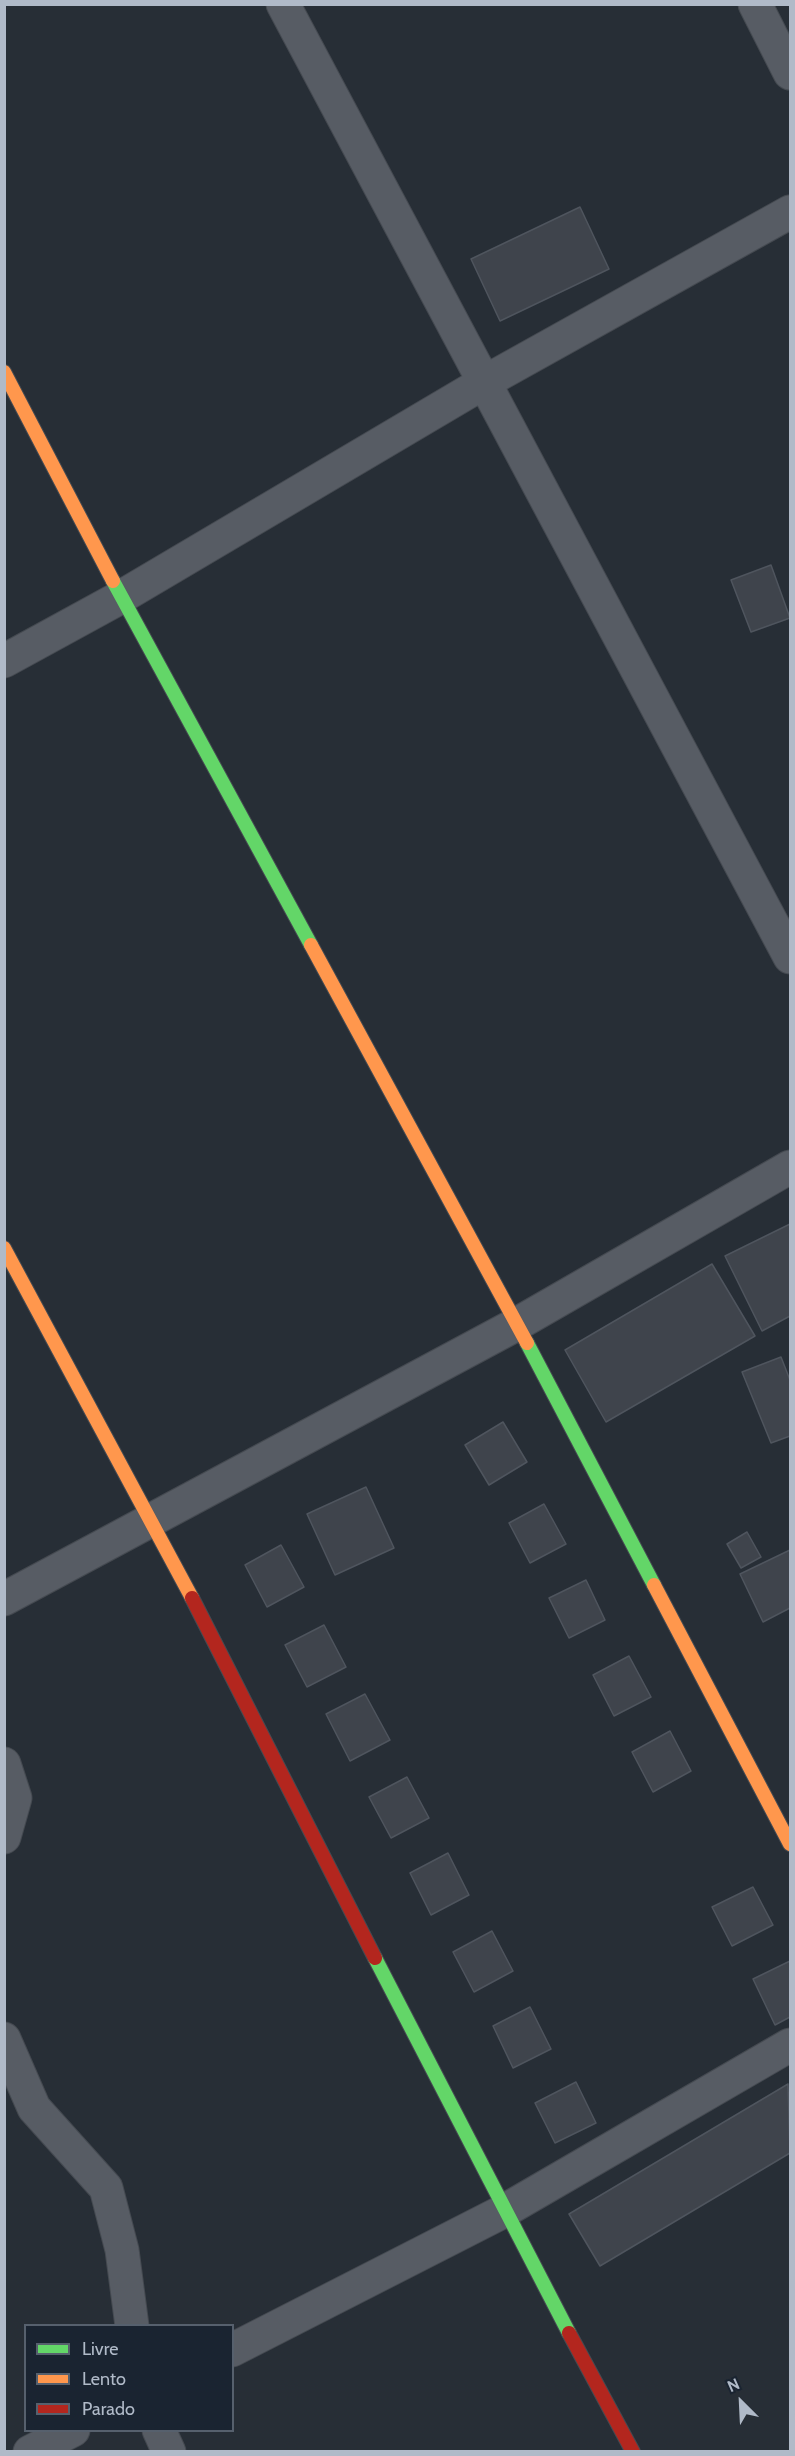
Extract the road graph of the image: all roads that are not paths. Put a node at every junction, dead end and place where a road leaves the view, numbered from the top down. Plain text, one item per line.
1 (283, 4) edge
2 (755, 4) edge
3 (790, 73) edge
4 (790, 212) edge
5 (4, 372) edge
6 (483, 383) junction
7 (121, 597) junction
8 (4, 661) edge
9 (790, 957) edge
10 (790, 1167) edge
11 (4, 1248) edge
12 (517, 1324) junction
13 (153, 1521) junction
14 (4, 1599) edge
15 (4, 1764) edge
16 (4, 1837) edge
17 (790, 1844) edge
18 (4, 2039) edge
19 (790, 2045) edge
20 (504, 2211) junction
21 (132, 2324) edge
22 (234, 2349) edge
23 (69, 2432) edge
24 (160, 2432) edge
25 (30, 2451) edge
26 (170, 2451) edge
27 (633, 2451) edge

1 - 6 street
2 - 3 street
4 - 6 street
5 - 7 street
6 - 7 street
6 - 9 street
7 - 8 street
7 - 12 street
10 - 12 street
11 - 13 street
12 - 13 street
12 - 17 street
13 - 14 street
13 - 20 street
15 - 16 street
18 - 21 street
19 - 20 street
20 - 22 street
20 - 27 street
23 - 25 street
24 - 26 street

